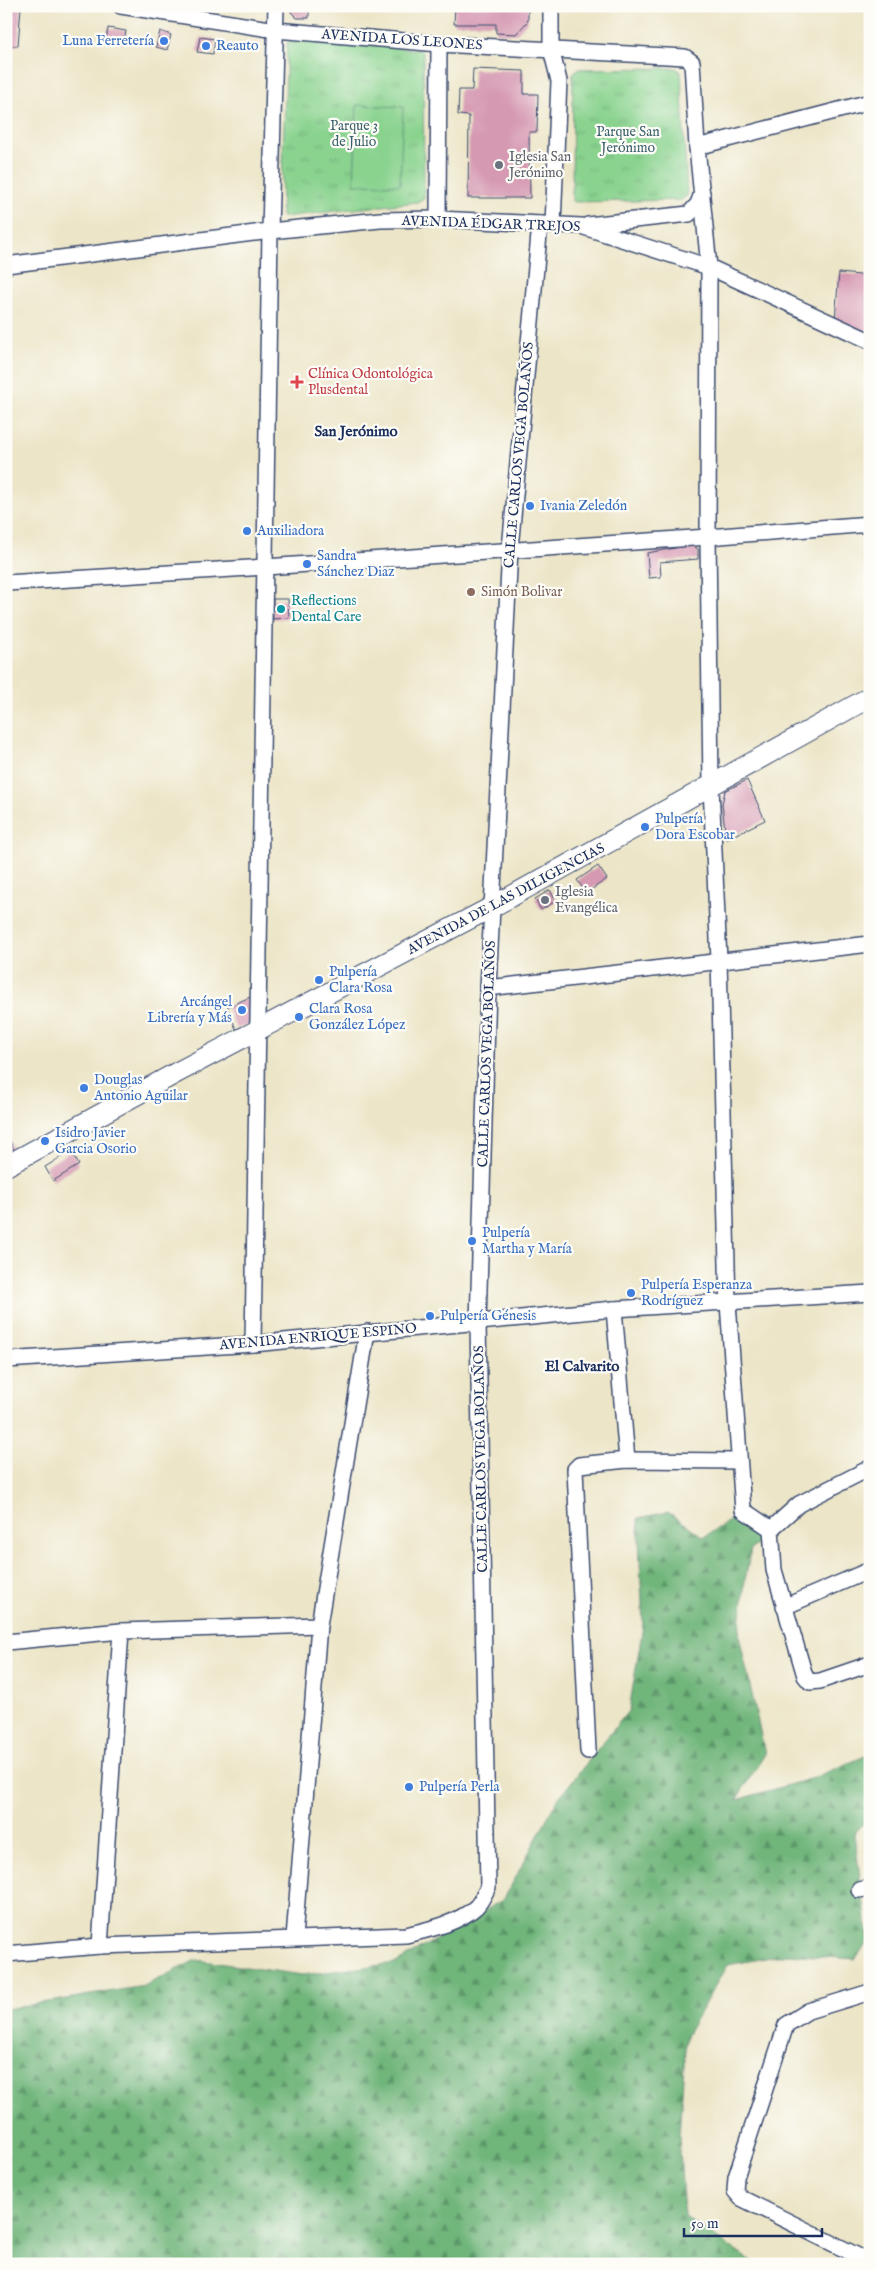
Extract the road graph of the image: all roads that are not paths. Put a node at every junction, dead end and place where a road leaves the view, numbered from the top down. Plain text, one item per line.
1 (121, 6) edge
2 (276, 6) edge
3 (551, 6) edge
4 (276, 30) junction
5 (439, 44) junction
6 (550, 49) junction
7 (870, 102) edge
8 (697, 147) junction
9 (702, 193) junction
10 (680, 216) junction
11 (438, 219) junction
12 (546, 224) junction
13 (581, 226) junction
14 (270, 231) junction
15 (706, 241) junction
16 (6, 265) edge
17 (710, 267) junction
18 (870, 341) edge
19 (870, 524) edge
20 (708, 537) junction
21 (510, 549) junction
22 (265, 567) junction
23 (6, 583) edge
24 (870, 697) edge
25 (710, 787) junction
26 (492, 907) junction
27 (870, 944) edge
28 (719, 960) junction
29 (488, 988) junction
30 (259, 1031) junction
31 (6, 1166) edge
32 (870, 1293) edge
33 (728, 1303) junction
34 (614, 1309) junction
35 (478, 1323) junction
36 (367, 1332) junction
37 (253, 1344) junction
38 (6, 1360) edge
39 (627, 1460) junction
40 (738, 1461) junction
41 (870, 1468) edge
42 (771, 1529) junction
43 (870, 1570) edge
44 (784, 1607) junction
45 (319, 1624) junction
46 (121, 1631) junction
47 (6, 1642) edge
48 (870, 1664) edge
49 (588, 1751) dead end
50 (294, 1938) junction
51 (100, 1946) junction
52 (6, 1954) edge
53 (870, 1992) edge
54 (870, 2262) edge

1 - 4 street, AVENIDA LOS LEONES
2 - 4 street
3 - 6 street, CALLE CARLOS VEGA BOLAÑOS
4 - 5 street, AVENIDA LOS LEONES
4 - 14 street
5 - 6 street, AVENIDA LOS LEONES
5 - 11 street
6 - 8 street, AVENIDA LOS LEONES
6 - 12 street, CALLE CARLOS VEGA BOLAÑOS
7 - 8 street
8 - 9 street
9 - 10 street
9 - 15 street
10 - 13 street
10 - 15 street
11 - 12 street, AVENIDA ÉDGAR TREJOS
11 - 14 street, AVENIDA ÉDGAR TREJOS
12 - 13 street, AVENIDA ÉDGAR TREJOS
12 - 21 street, CALLE CARLOS VEGA BOLAÑOS
13 - 17 street, AVENIDA ÉDGAR TREJOS
14 - 16 street, AVENIDA ÉDGAR TREJOS
14 - 22 street
15 - 17 street
17 - 18 street, AVENIDA ÉDGAR TREJOS
17 - 20 street
19 - 20 street
20 - 21 street
20 - 25 street
21 - 22 street
21 - 26 street, CALLE CARLOS VEGA BOLAÑOS
22 - 23 street
22 - 30 street
24 - 25 street, AVENIDA DE LAS DILIGENCIAS
25 - 26 street, AVENIDA DE LAS DILIGENCIAS
25 - 28 street
26 - 29 street, CALLE CARLOS VEGA BOLAÑOS
26 - 30 street, AVENIDA DE LAS DILIGENCIAS
27 - 28 street
28 - 29 street
28 - 33 street
29 - 35 street, CALLE CARLOS VEGA BOLAÑOS
30 - 31 street, AVENIDA DE LAS DILIGENCIAS
30 - 37 street
32 - 33 street, AVENIDA ENRIQUE ESPINO
33 - 34 street, AVENIDA ENRIQUE ESPINO
33 - 40 street
34 - 35 street, AVENIDA ENRIQUE ESPINO
34 - 39 street
35 - 36 street, AVENIDA ENRIQUE ESPINO
35 - 50 street, CALLE CARLOS VEGA BOLAÑOS
36 - 37 street, AVENIDA ENRIQUE ESPINO
36 - 45 street
37 - 38 street, AVENIDA ENRIQUE ESPINO
39 - 40 street
39 - 49 street
40 - 42 street
41 - 42 street
42 - 44 street
43 - 44 street
44 - 48 street
45 - 46 street
45 - 50 street
46 - 47 street
46 - 51 street
50 - 51 street
51 - 52 street
53 - 54 street

